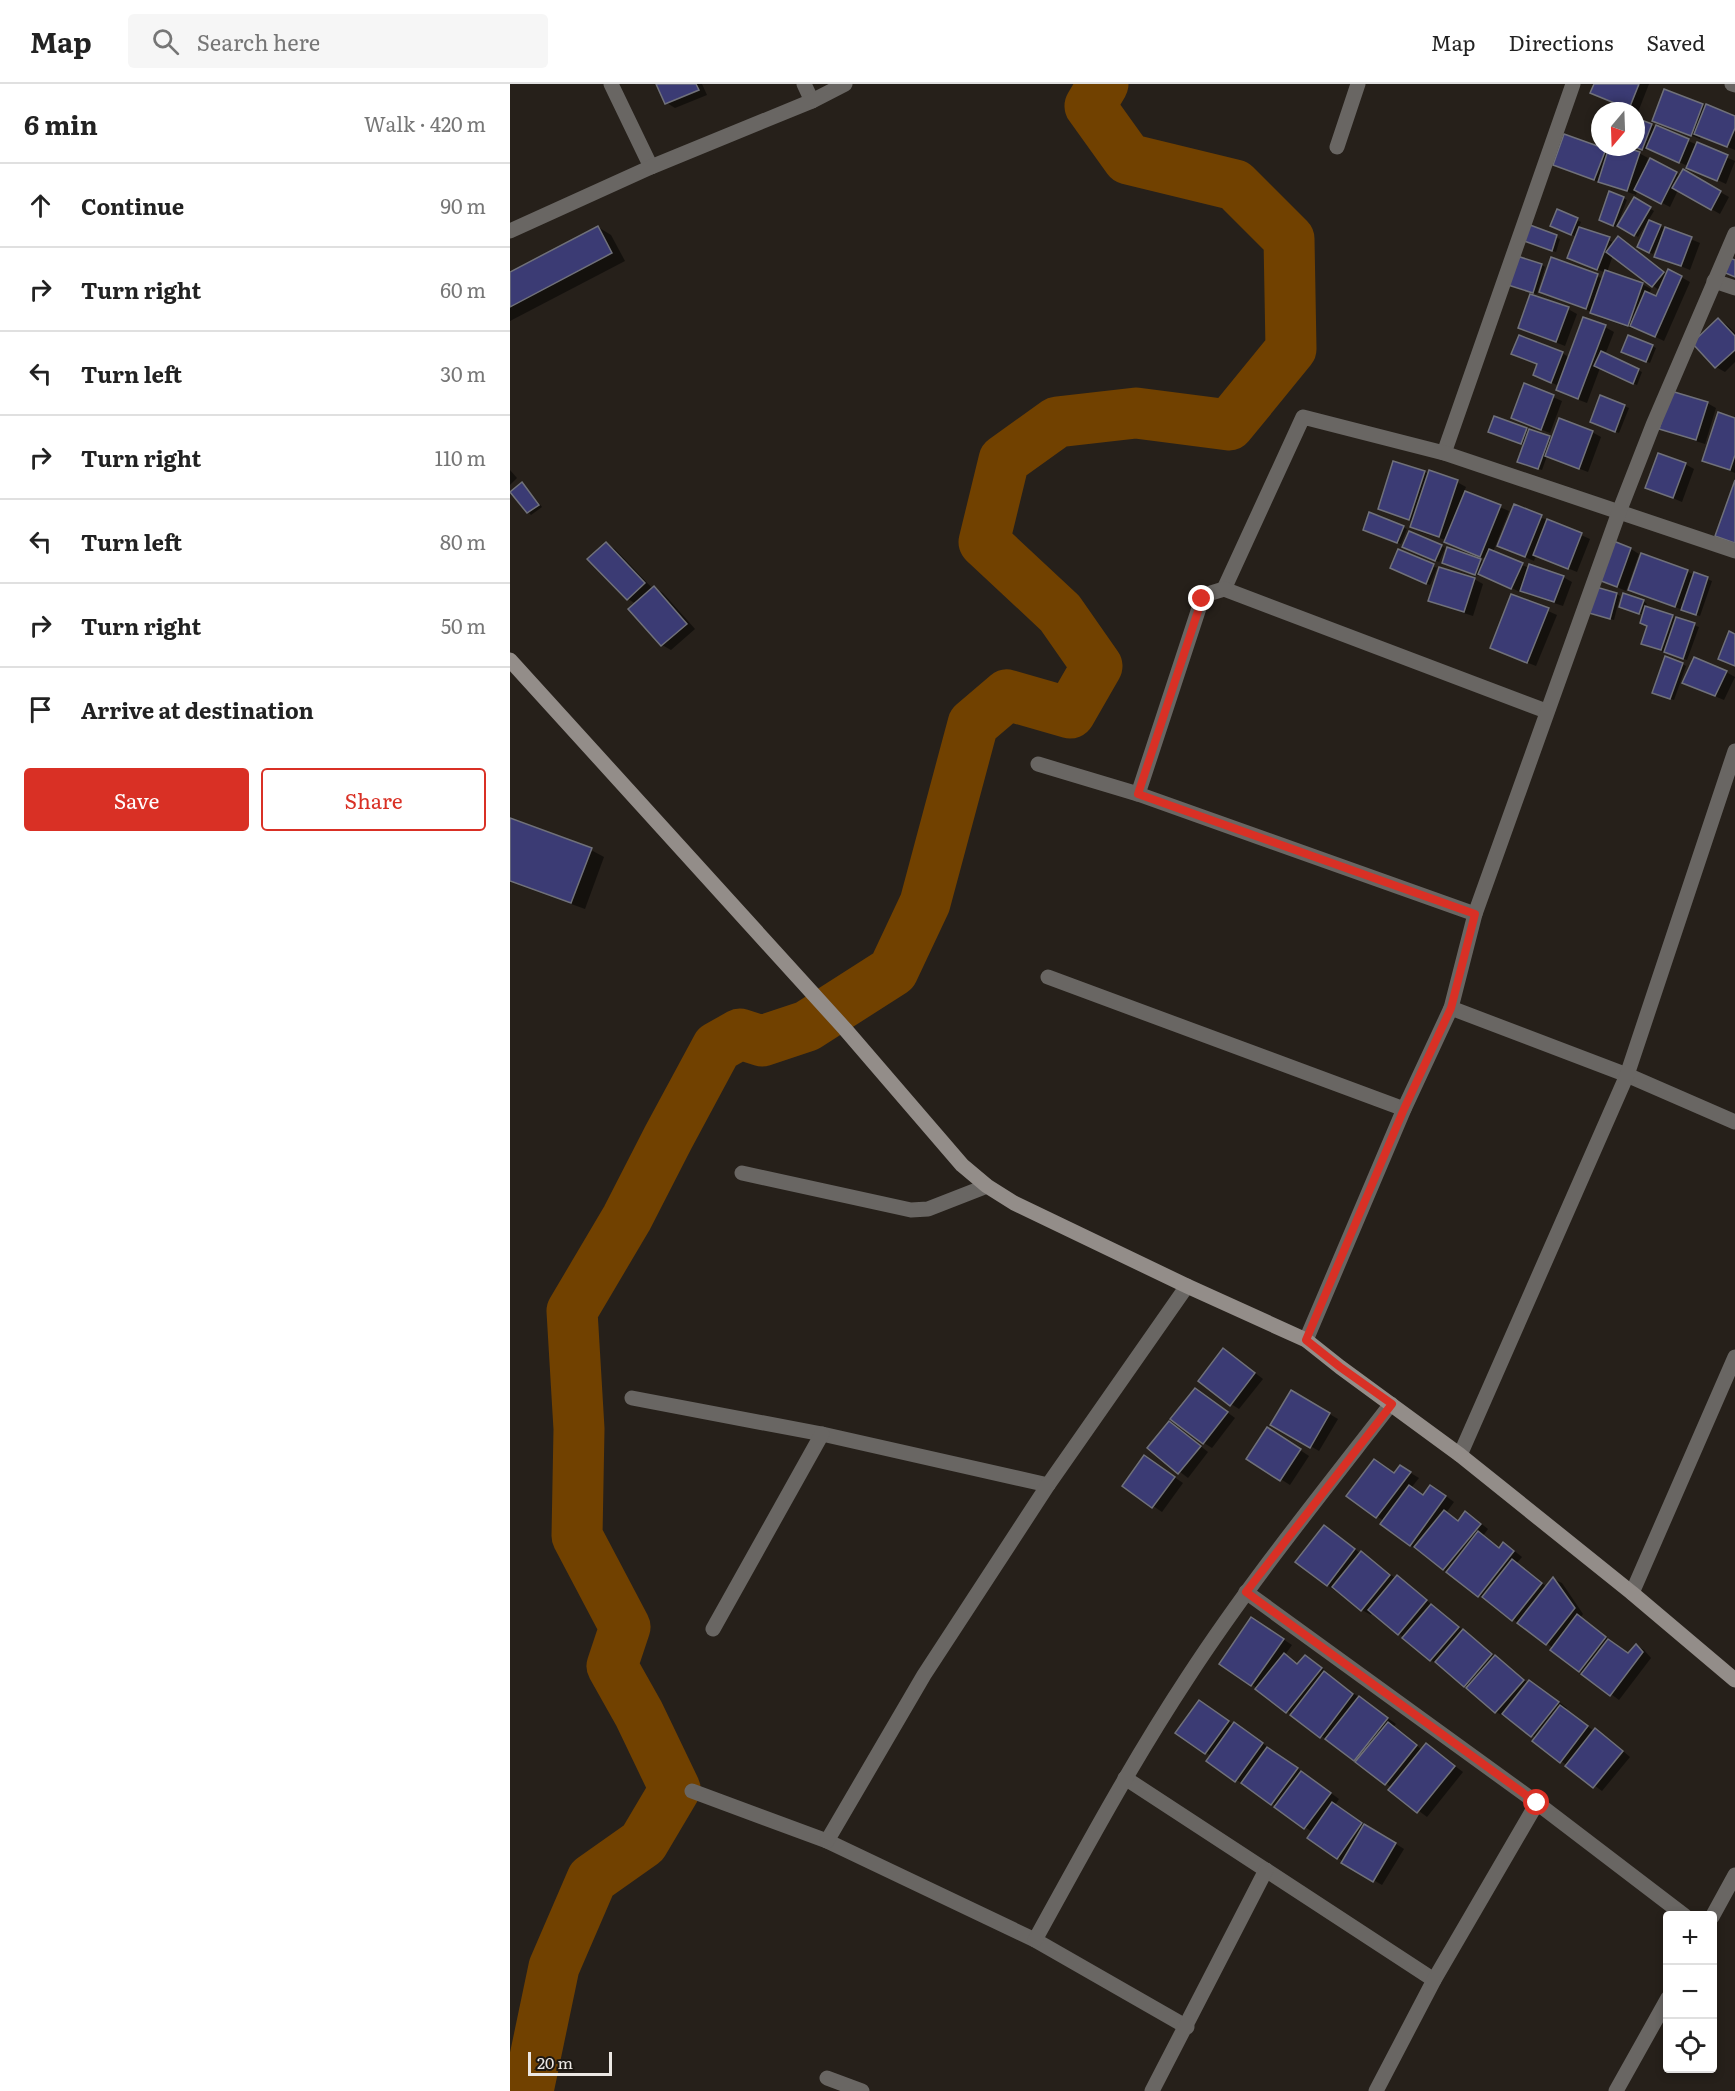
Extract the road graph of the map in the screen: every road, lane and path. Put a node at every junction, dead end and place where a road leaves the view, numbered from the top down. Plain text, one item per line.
1 (611, 84) edge
2 (804, 84) edge
3 (845, 84) edge
4 (1358, 84) edge
5 (1573, 84) edge
6 (812, 100) junction
7 (1337, 147) dead end
8 (651, 167) junction
9 (510, 231) edge
10 (1735, 234) edge
11 (1714, 281) junction
12 (1735, 288) edge
13 (1443, 453) junction
14 (1619, 512) junction
15 (1735, 551) edge
16 (1224, 590) junction
17 (510, 660) edge
18 (1546, 711) junction
19 (1735, 751) edge
20 (1038, 764) dead end
21 (1138, 794) junction
22 (1475, 914) junction
23 (1048, 977) dead end
24 (1451, 1008) junction
25 (1627, 1075) junction
26 (1404, 1109) junction
27 (1735, 1122) edge
28 (742, 1173) dead end
29 (987, 1186) junction
30 (1187, 1286) junction
31 (1306, 1340) junction
32 (1735, 1357) edge
33 (632, 1398) dead end
34 (1392, 1404) junction
35 (822, 1434) junction
36 (1460, 1455) junction
37 (1048, 1485) junction
38 (1246, 1592) junction
39 (1632, 1593) junction
40 (713, 1629) dead end
41 (1735, 1680) edge
42 (1125, 1778) junction
43 (692, 1791) dead end
44 (1537, 1803) junction
45 (827, 1841) junction
46 (1266, 1870) junction
47 (1735, 1875) edge
48 (1677, 1911) edge
49 (1716, 1911) edge
50 (1035, 1940) junction
51 (1434, 1980) junction
52 (1663, 2007) edge
53 (1187, 2027) junction
54 (827, 2078) dead end
55 (862, 2091) edge
56 (1152, 2091) edge
57 (1376, 2091) edge
58 (1616, 2091) edge

1 - 8 street
2 - 6 street
3 - 6 street
4 - 7 street
5 - 13 street
6 - 8 street
8 - 9 street
10 - 11 street
11 - 12 street
11 - 14 street
13 - 14 street
13 - 16 street
14 - 15 street
14 - 18 street
16 - 18 street
16 - 21 street
17 - 29 street
18 - 22 street
19 - 25 street
20 - 21 street
21 - 22 street
22 - 24 street
23 - 26 street
24 - 25 street
24 - 26 street
25 - 27 street
25 - 36 street
26 - 31 street
28 - 29 street
29 - 30 street
30 - 31 street
30 - 37 street
31 - 34 street
32 - 39 street
33 - 35 street
34 - 36 street
34 - 38 street
35 - 37 street
35 - 40 street
36 - 39 street
37 - 45 street
38 - 42 street
38 - 44 street
39 - 41 street
42 - 46 street
42 - 50 street
43 - 45 street
44 - 48 street
44 - 51 street
45 - 50 street
46 - 51 street
46 - 53 street
47 - 49 street
50 - 53 street
51 - 57 street
52 - 58 street
53 - 56 street
54 - 55 street

